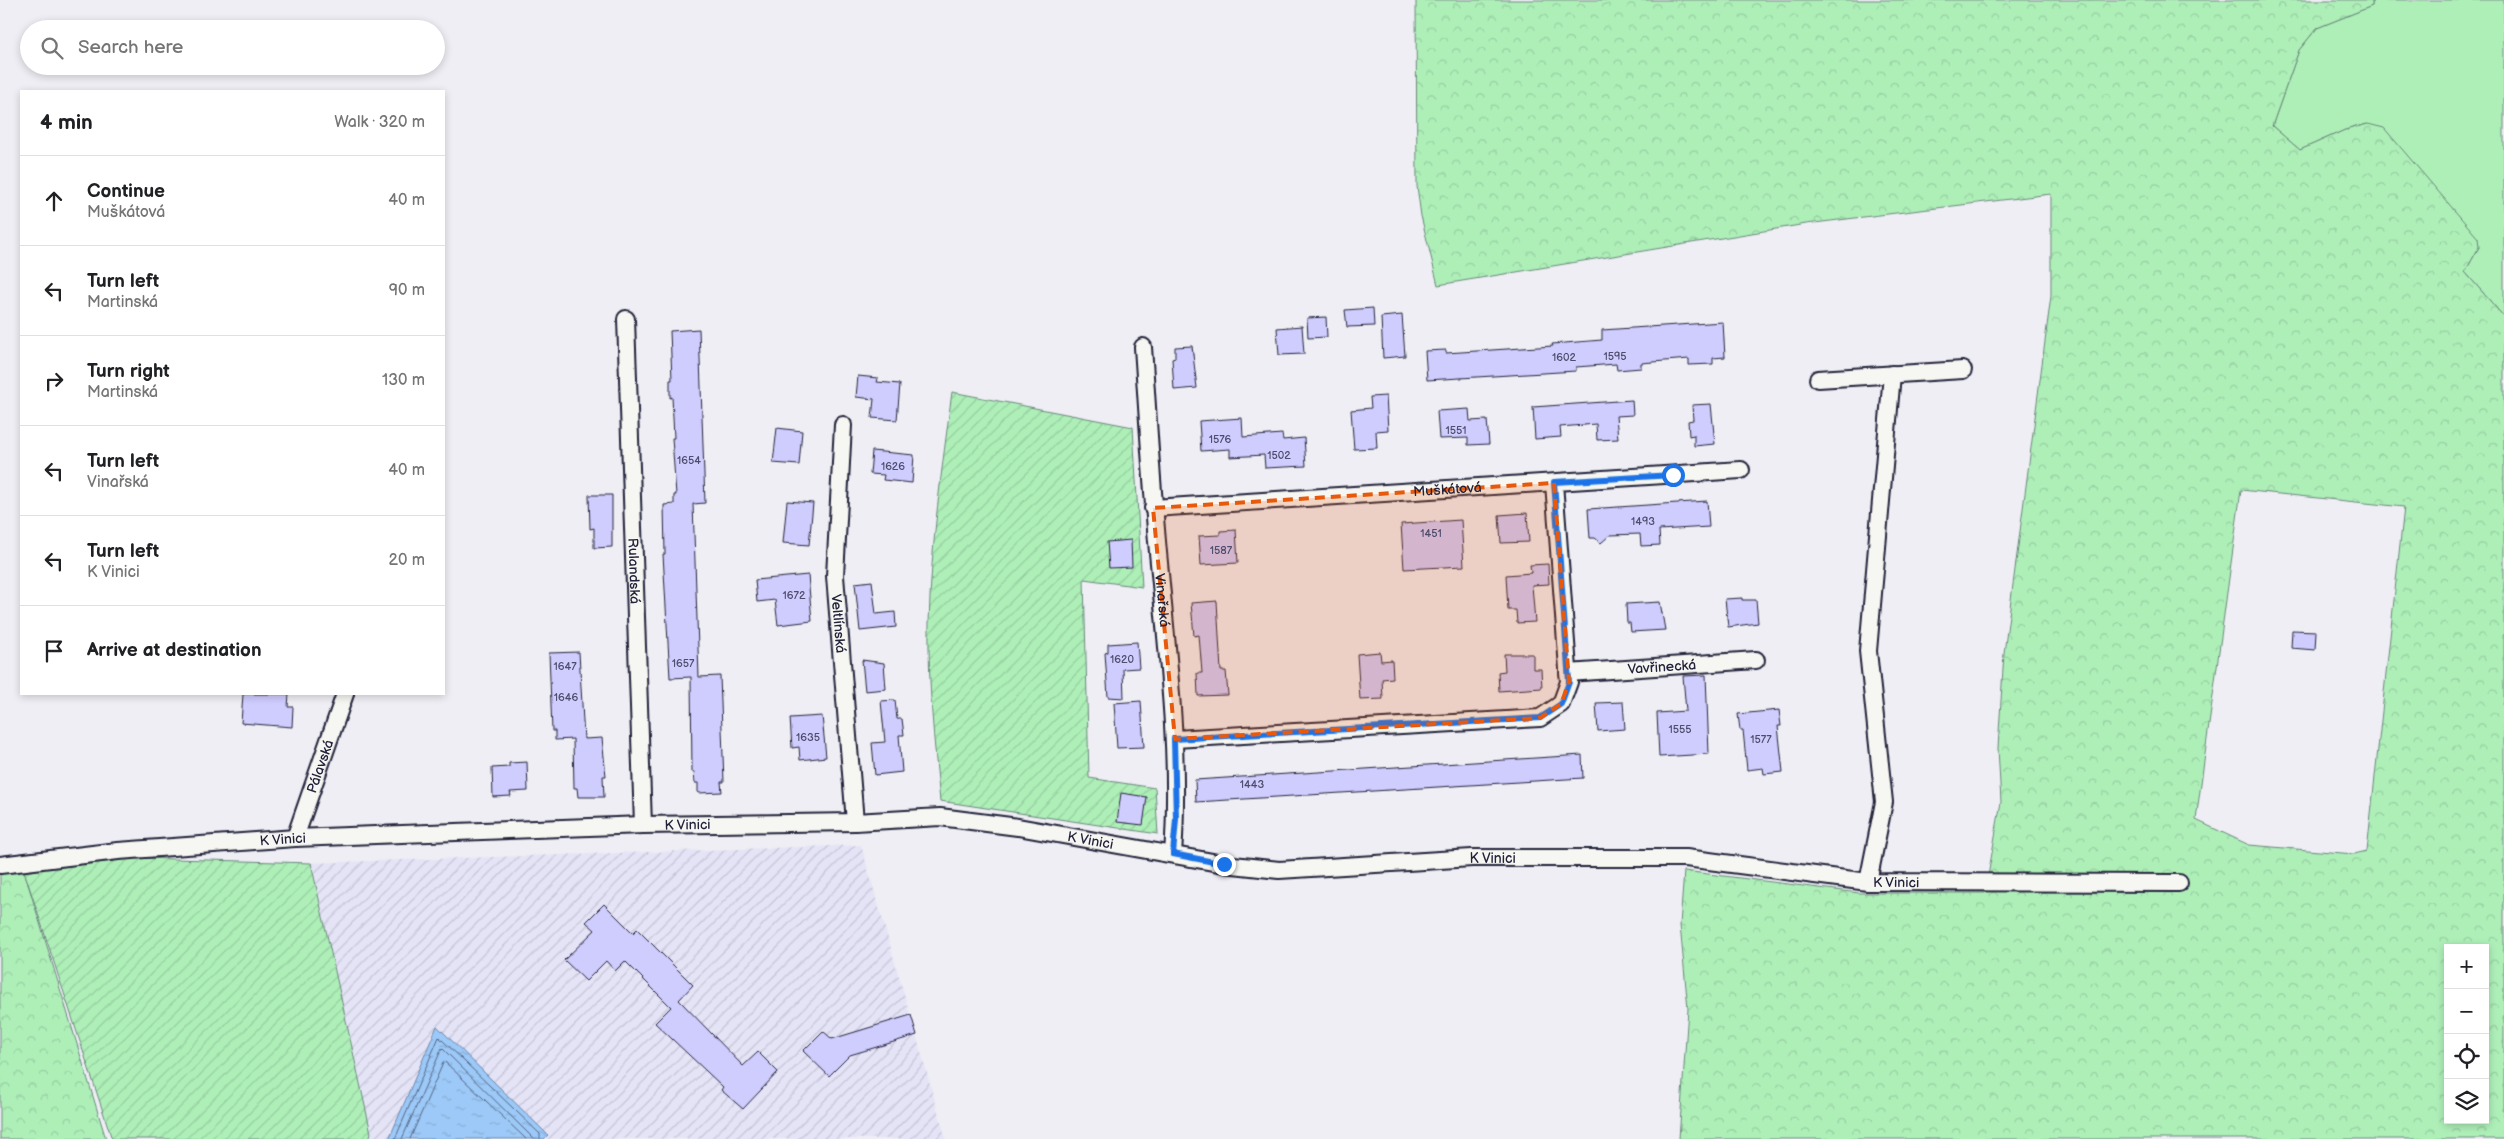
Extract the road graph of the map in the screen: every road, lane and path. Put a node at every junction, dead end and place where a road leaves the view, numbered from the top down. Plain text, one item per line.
1 (626, 319) dead end
2 (1143, 347) dead end
3 (1963, 370) dead end
4 (1892, 374) junction
5 (1818, 379) dead end
6 (843, 425) dead end
7 (1741, 470) dead end
8 (1554, 482) junction
9 (1153, 508) junction
10 (1756, 660) dead end
11 (1568, 673) junction
12 (345, 695) edge
13 (1174, 739) junction
14 (855, 822) junction
15 (644, 825) junction
16 (295, 838) junction
17 (1173, 854) junction
18 (0, 865) edge
19 (1868, 882) junction
20 (2179, 883) dead end

1 - 15 street, Rulandská
2 - 9 street, Vinařská
3 - 4 street
4 - 5 street
4 - 19 street
6 - 14 street, Veltlínská
7 - 8 street, Muškátová
8 - 9 street, Muškátová
8 - 11 street
9 - 13 street, Vinařská
10 - 11 street, Vavřinecká
11 - 13 street
12 - 16 street, Pálavská
13 - 17 street, Vinařská
14 - 15 street, K Vinici
14 - 17 street, K Vinici
15 - 16 street, K Vinici
16 - 18 street, K Vinici
17 - 19 street, K Vinici
19 - 20 street, K Vinici

